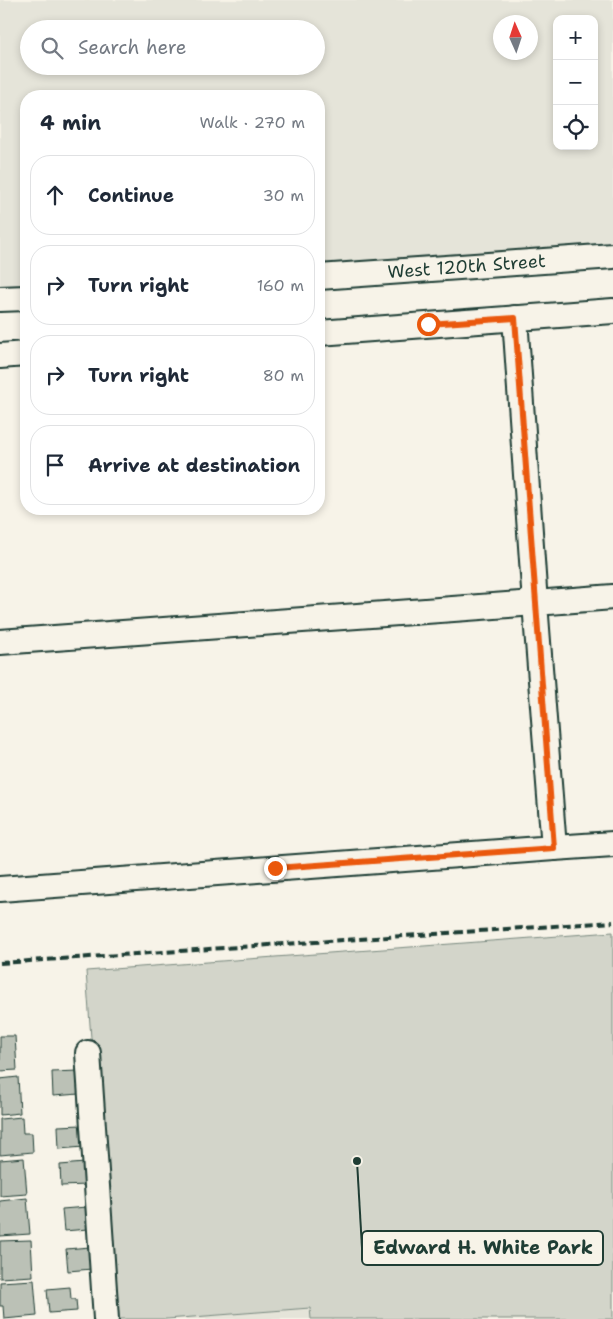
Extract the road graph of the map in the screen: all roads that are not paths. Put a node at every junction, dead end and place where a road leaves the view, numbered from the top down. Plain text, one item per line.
1 (613, 256) edge
2 (325, 277) edge
3 (20, 298) edge
4 (0, 299) edge
5 (613, 311) edge
6 (515, 318) junction
7 (325, 332) edge
8 (20, 354) edge
9 (0, 356) edge
10 (613, 597) edge
11 (535, 603) junction
12 (0, 642) edge
13 (613, 844) edge
14 (554, 848) junction
15 (0, 889) edge
16 (88, 1053) dead end
17 (106, 1319) edge

1 - 2 street, West 120th Street
3 - 4 street
5 - 6 street
6 - 7 street
6 - 11 street
8 - 9 street
10 - 11 street
11 - 12 street
11 - 14 street
13 - 14 street
14 - 15 street
16 - 17 street

